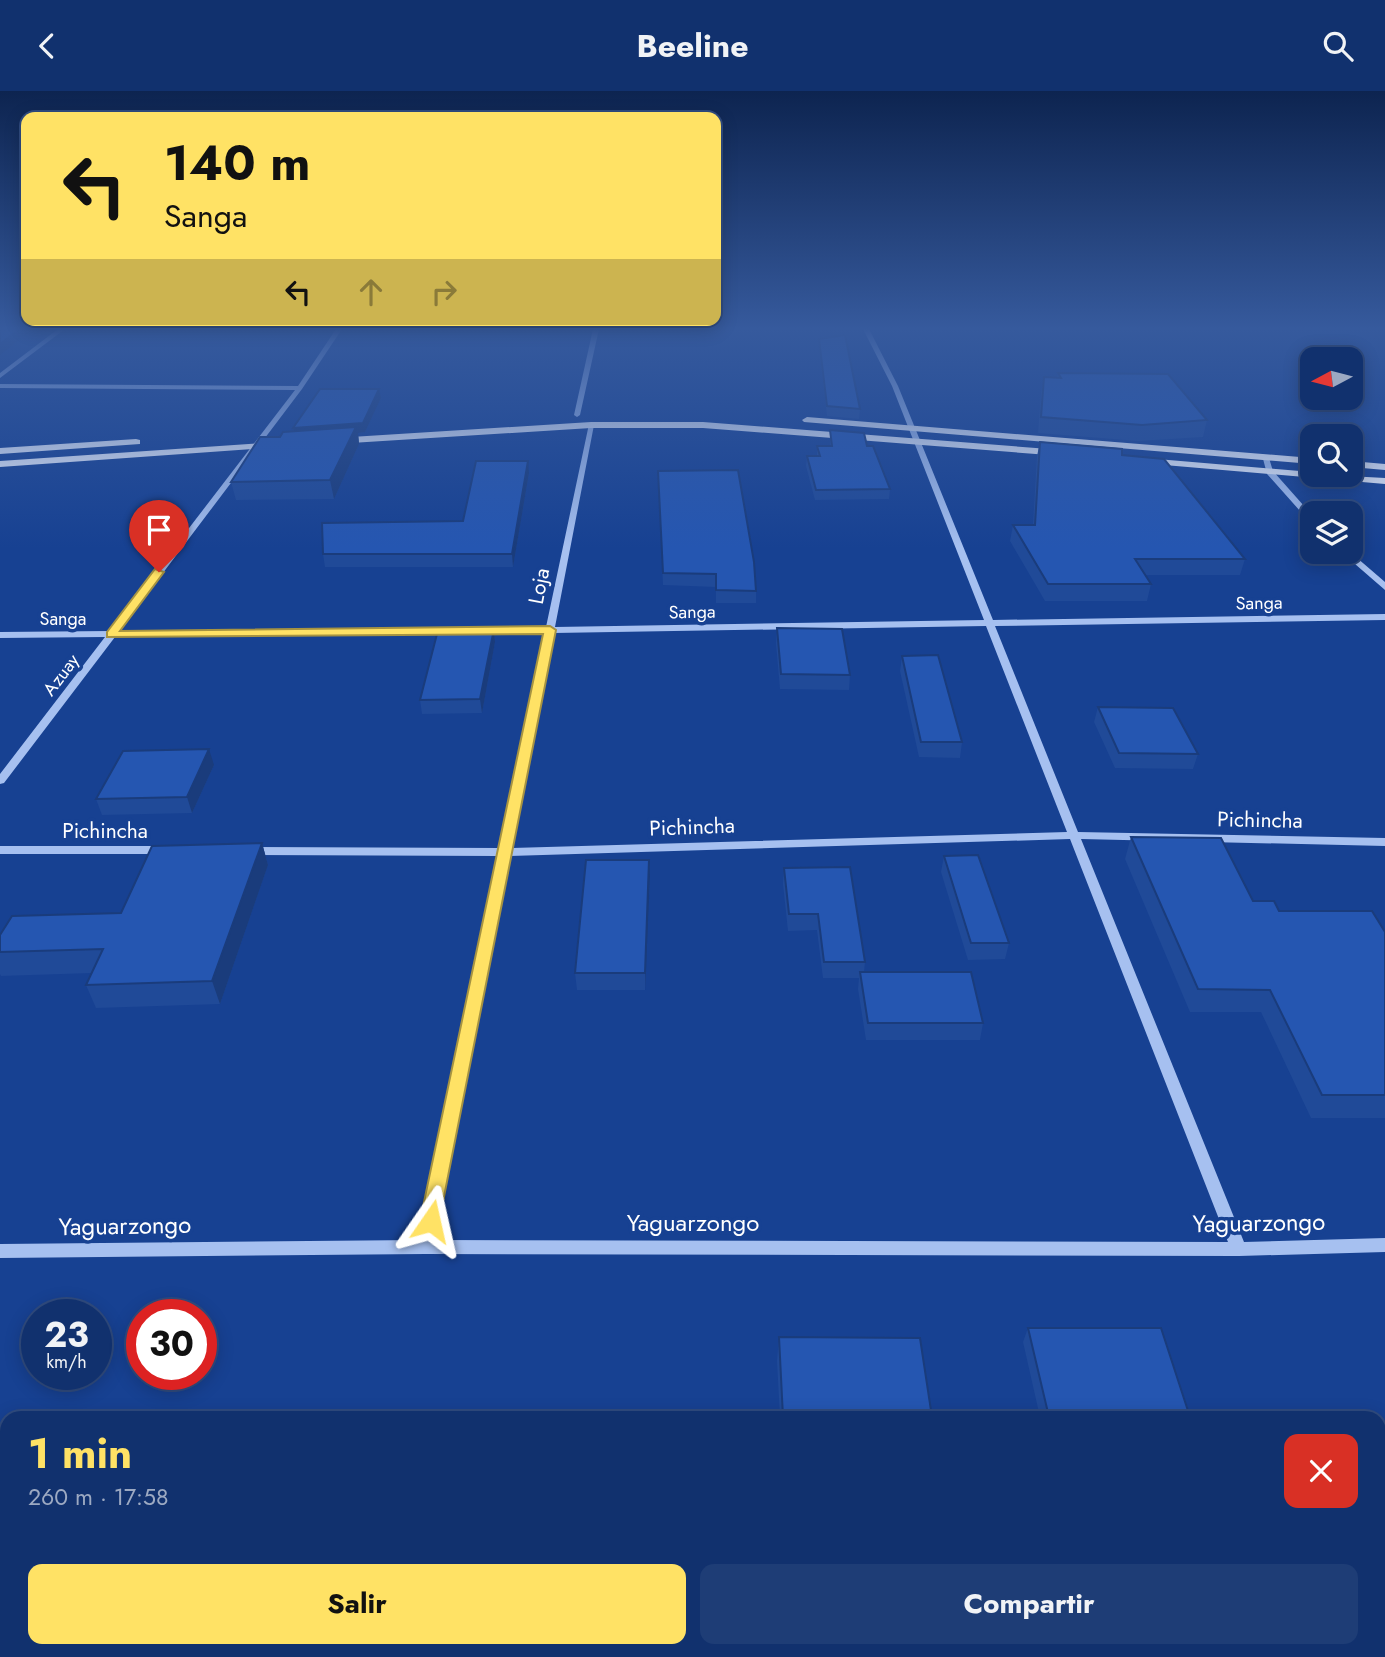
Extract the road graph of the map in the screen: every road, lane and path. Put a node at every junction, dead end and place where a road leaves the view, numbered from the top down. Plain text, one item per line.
1 (289, 402) edge
2 (580, 402) edge
3 (902, 402) edge
4 (577, 415) junction
5 (727, 415) dead end
6 (551, 416) dead end
7 (793, 419) dead end
8 (591, 425) junction
9 (912, 427) junction
10 (278, 433) dead end
11 (265, 434) junction
12 (251, 435) dead end
13 (917, 440) junction
14 (153, 441) dead end
15 (323, 442) edge
16 (282, 445) edge
17 (254, 446) junction
18 (0, 451) edge
19 (1080, 455) edge
20 (1265, 457) junction
21 (1134, 460) edge
22 (1300, 460) edge
23 (0, 464) edge
24 (1363, 465) edge
25 (1385, 467) edge
26 (1270, 472) junction
27 (1385, 481) edge
28 (1300, 506) edge
29 (1359, 564) edge
30 (1385, 587) edge
31 (1385, 617) edge
32 (990, 624) junction
33 (550, 630) junction
34 (111, 634) junction
35 (0, 635) edge
36 (0, 781) edge
37 (1074, 835) junction
38 (1385, 842) edge
39 (0, 850) edge
40 (178, 851) edge
41 (232, 851) edge
42 (506, 852) junction
43 (1385, 1245) edge
44 (425, 1247) junction
45 (1239, 1249) junction
46 (0, 1251) edge

1 - 11 street, Azuay
2 - 4 street
3 - 9 street
4 - 5 main road
4 - 6 main road
7 - 9 main road
8 - 13 main road
8 - 15 main road
8 - 33 street, Loja
9 - 13 street
9 - 20 main road
10 - 11 main road
11 - 12 main road
11 - 17 street, Azuay
13 - 19 main road
13 - 32 street
14 - 18 main road
16 - 17 main road
17 - 23 main road
17 - 34 street, Azuay
20 - 22 main road
20 - 26 street
21 - 26 main road
24 - 25 main road
26 - 27 main road
26 - 28 street
29 - 30 street
31 - 32 street, Sanga
32 - 33 street, Sanga
32 - 37 street
33 - 34 street, Sanga
33 - 42 street, Loja
34 - 35 street, Sanga
34 - 36 street, Azuay
37 - 38 street, Pichincha
37 - 42 street, Pichincha
37 - 45 street
39 - 40 street, Pichincha
41 - 42 street, Pichincha
42 - 44 street, Loja
43 - 45 street, Yaguarzongo
44 - 45 street, Yaguarzongo
44 - 46 street, Yaguarzongo

